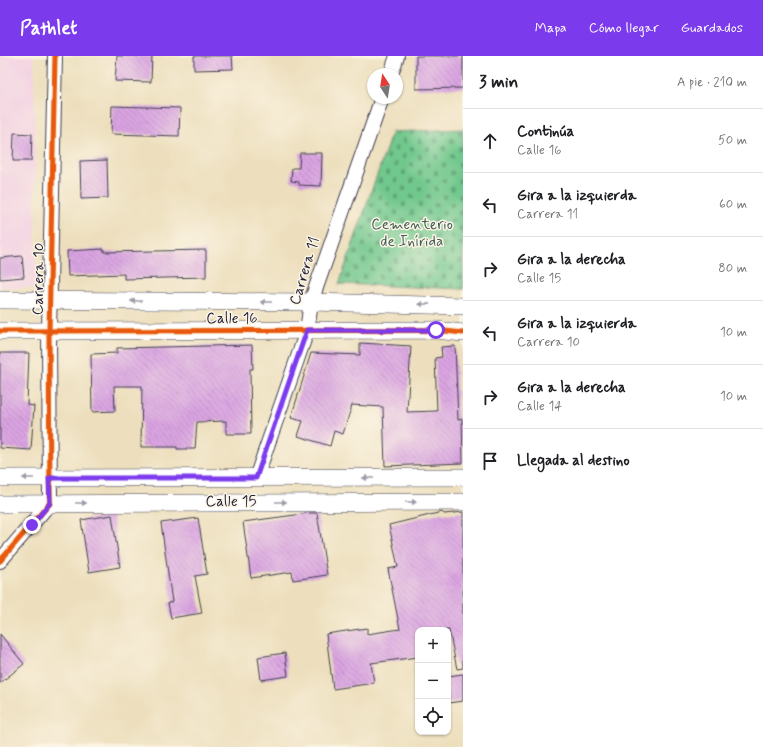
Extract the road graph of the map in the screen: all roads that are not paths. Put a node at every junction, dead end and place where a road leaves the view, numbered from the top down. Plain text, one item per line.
1 (55, 56) edge
2 (397, 56) edge
3 (393, 68) edge
4 (380, 104) edge
5 (0, 300) edge
6 (50, 301) junction
7 (311, 302) junction
8 (463, 306) edge
9 (307, 330) junction
10 (0, 331) edge
11 (49, 331) junction
12 (463, 333) edge
13 (463, 477) edge
14 (0, 478) edge
15 (49, 478) junction
16 (256, 478) junction
17 (463, 502) edge
18 (50, 503) junction
19 (0, 504) edge
20 (0, 561) edge

1 - 6 street, Carrera 10
2 - 3 street
4 - 7 street, Carrera 11
5 - 6 street, Calle 16
7 -> 6 street, Calle 16
6 - 11 street, Carrera 10
8 -> 7 street, Calle 16
7 - 9 street, Carrera 11
9 - 11 street, Calle 16
9 - 12 street, Calle 16
9 - 16 street, Carrera 11
10 - 11 street, Calle 16
11 - 15 street, Carrera 10
13 -> 16 street, Calle 15
15 -> 14 street, Calle 15
15 - 16 street, Calle 15
15 - 18 street, Carrera 10
18 -> 17 street, Calle 15
18 - 19 street, Calle 15
18 - 20 street

